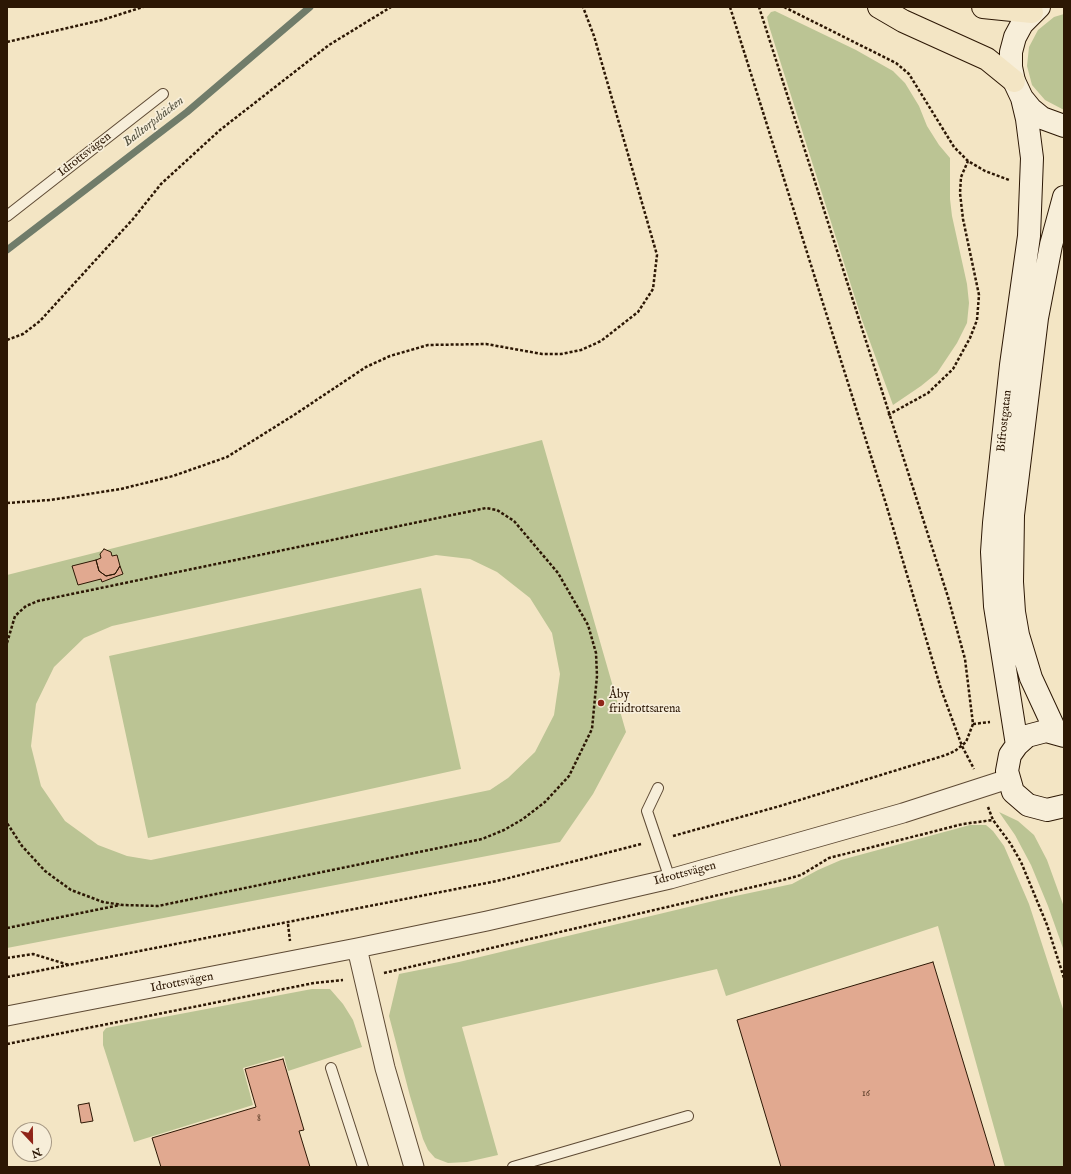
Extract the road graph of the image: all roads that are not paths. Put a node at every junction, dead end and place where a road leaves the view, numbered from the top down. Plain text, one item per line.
1 (879, 7) edge
2 (983, 7) edge
3 (1035, 10) edge
4 (1018, 90) junction
5 (163, 94) dead end
6 (1064, 126) edge
7 (1064, 197) edge
8 (7, 216) edge
9 (1060, 734) edge
10 (1016, 745) junction
11 (1008, 779) junction
12 (658, 788) dead end
13 (1063, 811) edge
14 (670, 879) junction
15 (357, 948) junction
16 (7, 1016) edge
17 (331, 1068) dead end
18 (688, 1116) dead end
19 (363, 1167) edge
20 (414, 1167) edge
21 (513, 1167) edge

1 - 4 highway
2 - 3 highway
3 - 4 main road, Bifrostgatan
4 - 6 main road
4 - 10 main road, Bifrostgatan
5 - 8 lane, Idrottsvägen
7 - 9 main road, Bifrostgatan
9 - 10 main road, Bifrostgatan
10 - 11 main road
11 - 13 main road
11 - 14 street, Idrottsvägen
12 - 14 lane
14 - 15 street, Idrottsvägen
15 - 16 street, Idrottsvägen
15 - 20 street
17 - 19 lane
18 - 21 lane

